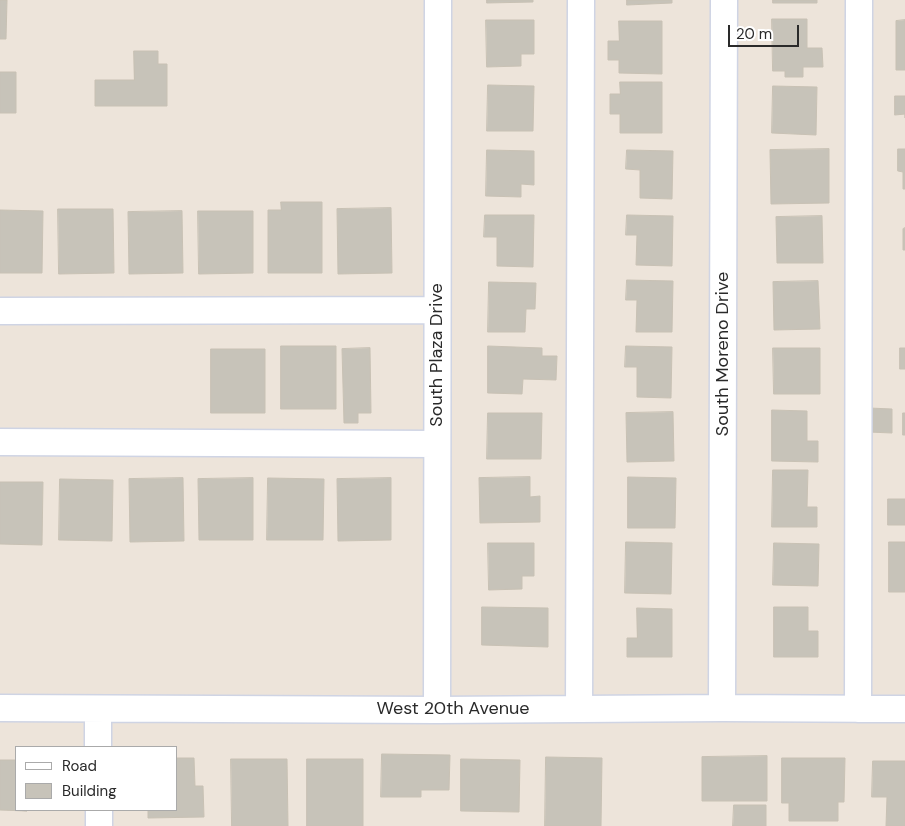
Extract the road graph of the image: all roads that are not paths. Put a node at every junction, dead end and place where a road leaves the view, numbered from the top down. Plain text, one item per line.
1 (438, 0) edge
2 (581, 0) edge
3 (724, 0) edge
4 (859, 0) edge
5 (437, 310) junction
6 (0, 311) edge
7 (0, 442) edge
8 (437, 444) junction
9 (0, 708) edge
10 (722, 708) junction
11 (98, 709) junction
12 (579, 709) junction
13 (858, 709) junction
14 (905, 709) edge
15 (437, 710) junction
16 (98, 746) edge
17 (99, 811) edge
18 (99, 826) edge

1 - 5 street, South Plaza Drive
2 - 12 street
3 - 10 street, South Moreno Drive
4 - 13 street
5 - 6 street
5 - 8 street, South Plaza Drive
7 - 8 street
8 - 15 street, South Plaza Drive
9 - 11 street, West 20th Avenue
10 - 12 street, West 20th Avenue
10 - 13 street, West 20th Avenue
11 - 15 street, West 20th Avenue
11 - 16 street
12 - 15 street, West 20th Avenue
13 - 14 street, West 20th Avenue
17 - 18 street

